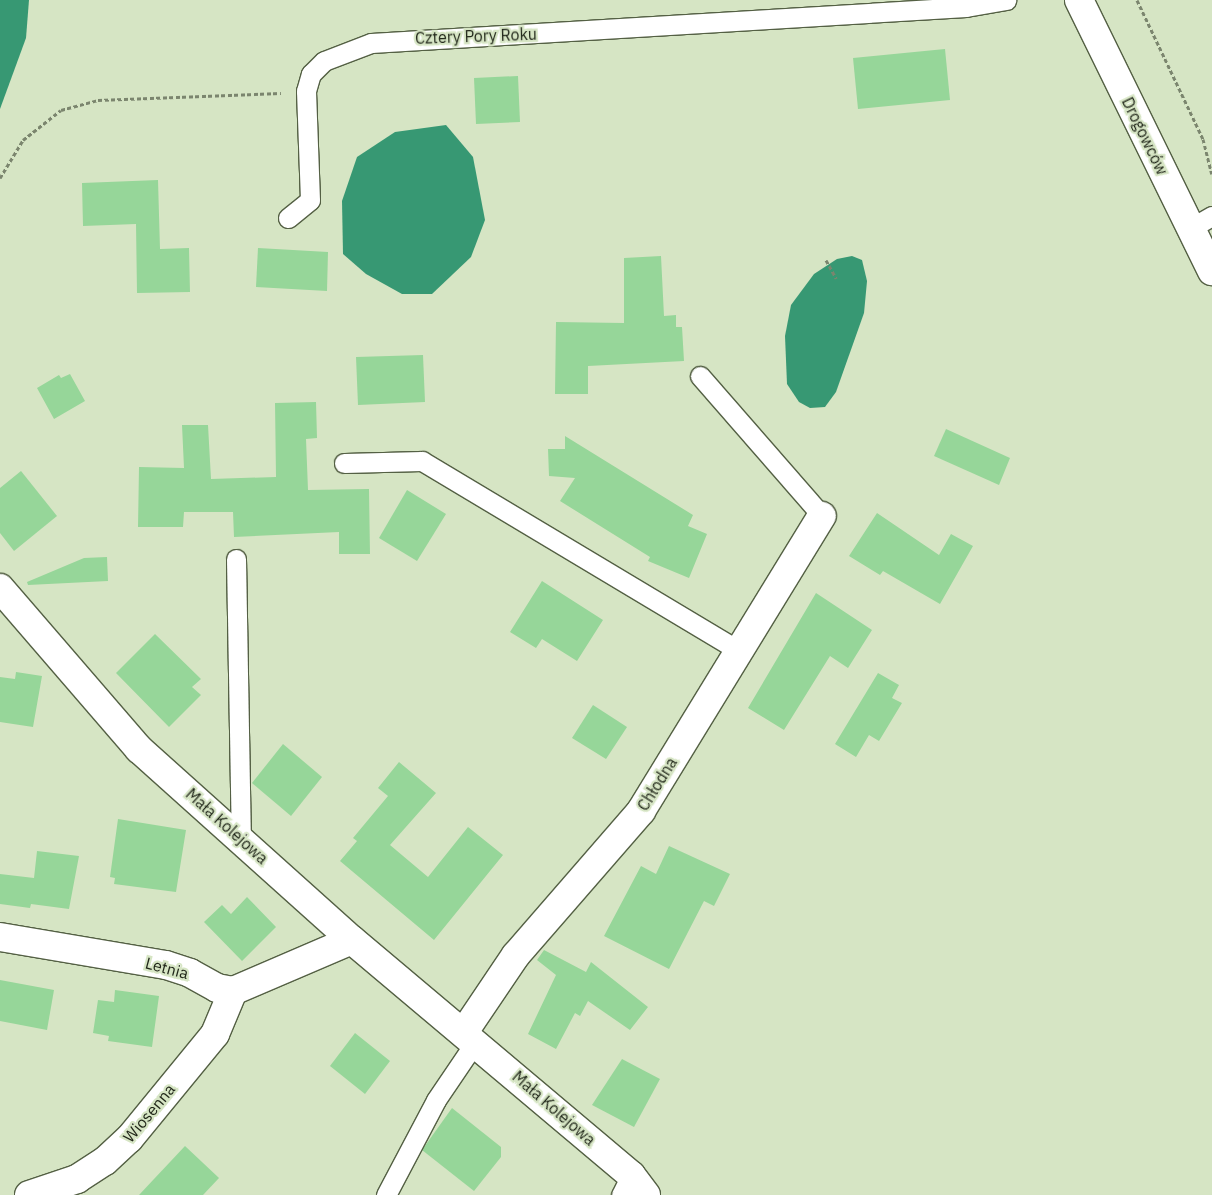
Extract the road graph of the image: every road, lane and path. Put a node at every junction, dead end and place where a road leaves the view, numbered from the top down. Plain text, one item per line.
1 (1006, 0) edge
2 (1079, 0) edge
3 (1136, 0) edge
4 (306, 91) junction
5 (1212, 174) edge
6 (0, 178) edge
7 (288, 218) dead end
8 (1201, 222) edge
9 (826, 260) dead end
10 (1212, 271) edge
11 (836, 278) dead end
12 (700, 376) dead end
13 (344, 463) dead end
14 (822, 516) joint
15 (236, 559) dead end
16 (0, 588) edge
17 (738, 650) junction
18 (242, 839) junction
19 (0, 936) edge
20 (352, 940) junction
21 (233, 991) junction
22 (470, 1036) junction
23 (633, 1188) edge
24 (29, 1195) edge
25 (386, 1195) edge

1 - 4 lane, Cztery Pory Roku
2 - 8 street, Drogowców
3 - 5 path
4 - 6 path
4 - 7 lane
8 - 10 street, Drogowców
9 - 11 path
12 - 14 lane
13 - 17 lane
14 - 17 street, Chłodna
15 - 18 lane
16 - 18 street, Mała Kolejowa
17 - 22 street, Chłodna
18 - 20 street, Mała Kolejowa
19 - 21 street, Letnia
20 - 21 street
20 - 22 street, Mała Kolejowa
21 - 24 street, Wiosenna
22 - 23 street, Mała Kolejowa
22 - 25 lane

